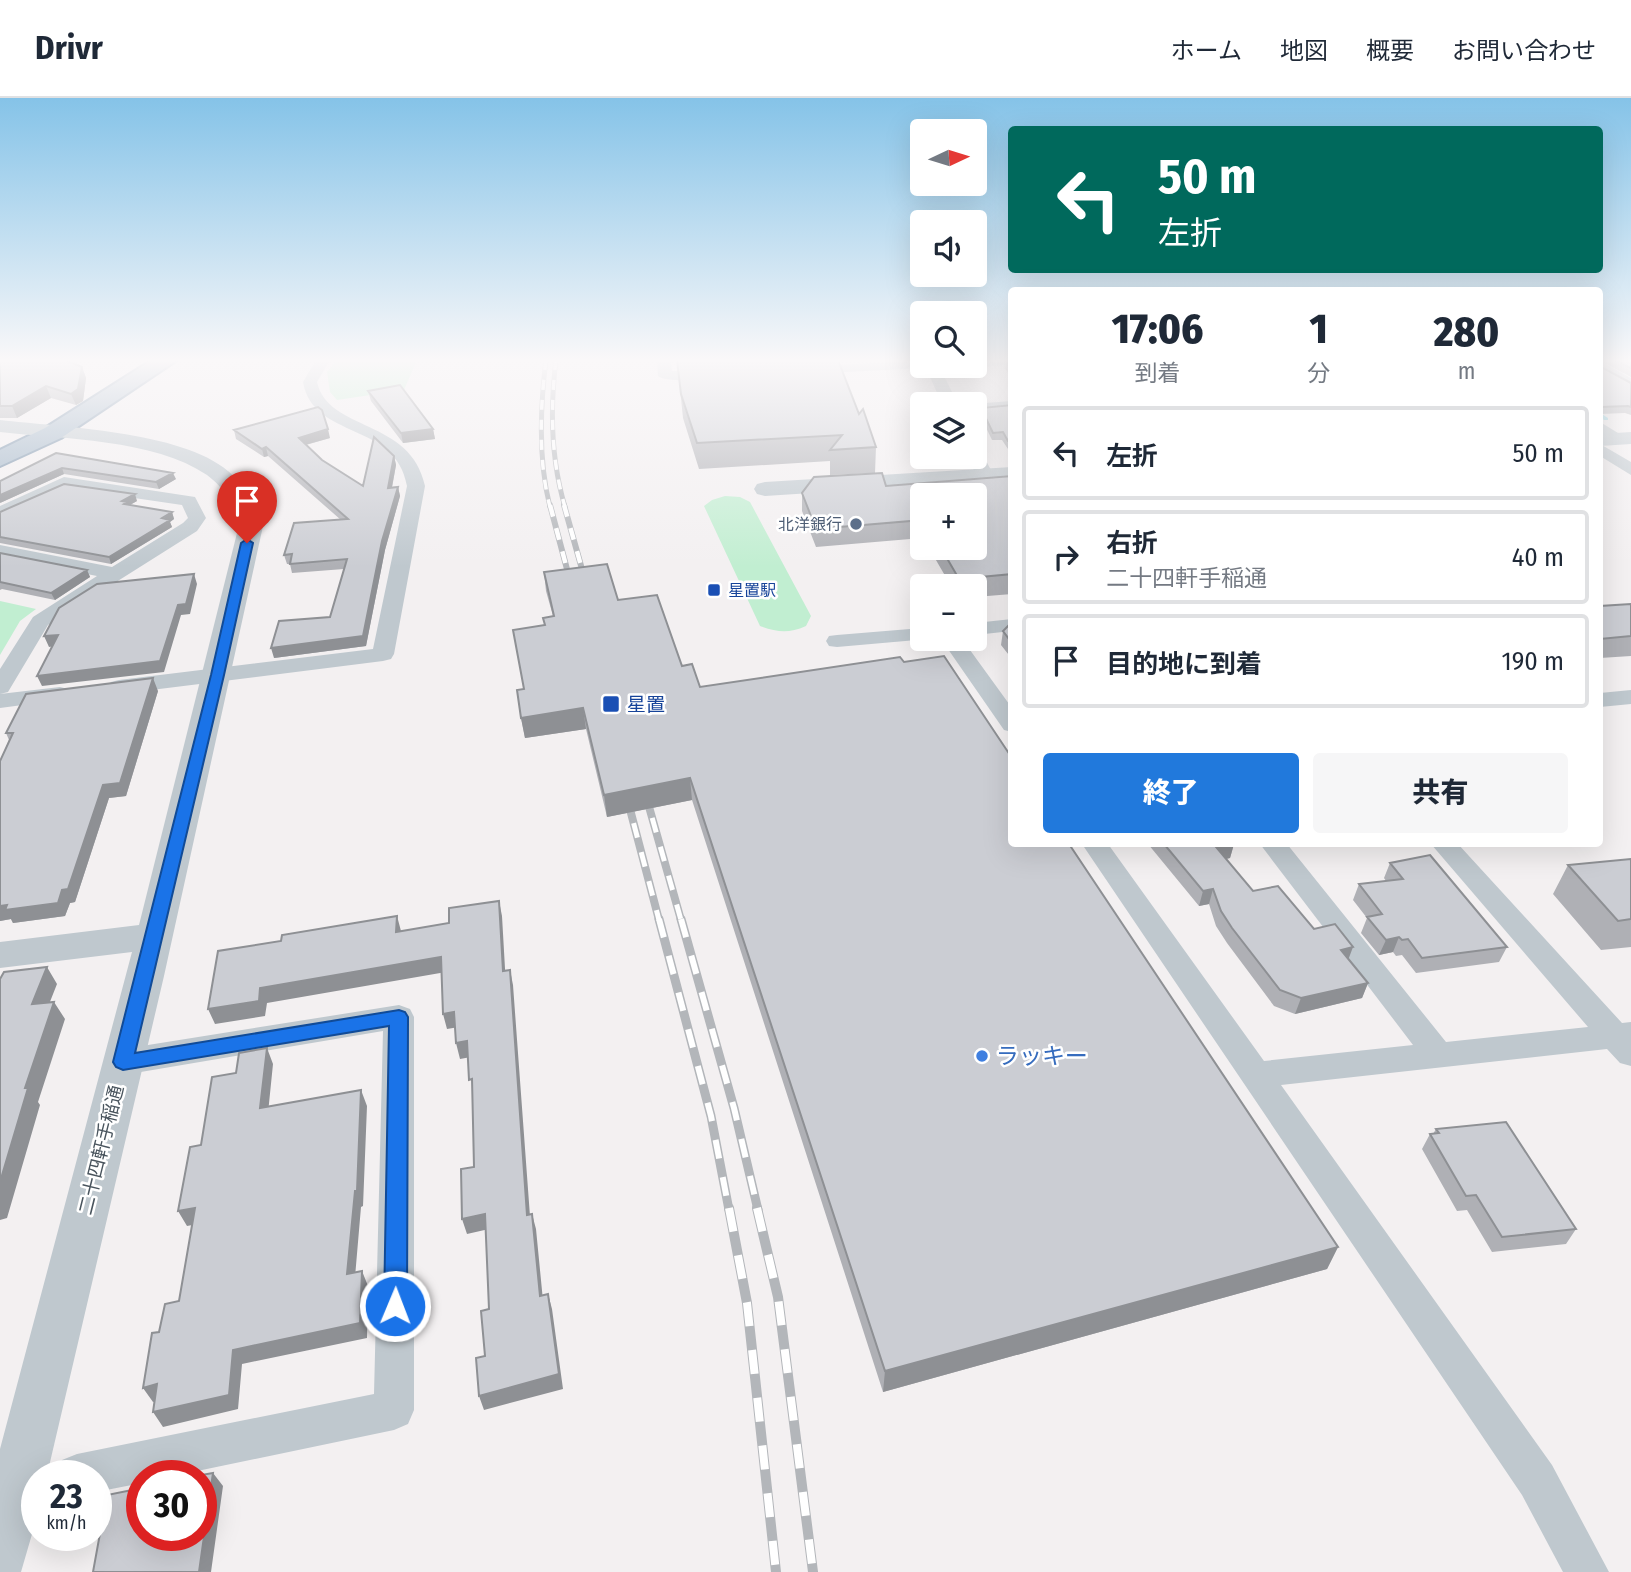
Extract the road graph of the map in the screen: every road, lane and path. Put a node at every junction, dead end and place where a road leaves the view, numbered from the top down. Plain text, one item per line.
1 (25, 429) edge
2 (47, 429) edge
3 (48, 429) edge
4 (364, 429) edge
5 (44, 431) junction
6 (1609, 438) edge
7 (0, 446) edge
8 (0, 459) edge
9 (987, 467) edge
10 (943, 469) edge
11 (1631, 470) edge
12 (1008, 471) edge
13 (765, 489) dead end
14 (0, 513) edge
15 (0, 551) edge
16 (115, 574) junction
17 (1008, 625) edge
18 (987, 628) edge
19 (910, 635) edge
20 (837, 641) dead end
21 (960, 651) edge
22 (218, 675) junction
23 (0, 687) edge
24 (1631, 697) edge
25 (1603, 700) edge
26 (0, 701) edge
27 (1008, 719) edge
28 (1096, 847) edge
29 (1275, 847) edge
30 (1447, 847) edge
31 (154, 936) junction
32 (0, 955) edge
33 (1626, 1041) edge
34 (1438, 1054) junction
35 (123, 1062) junction
36 (1256, 1074) junction
37 (112, 1468) edge
38 (18, 1490) edge
39 (0, 1554) edge
40 (1587, 1572) edge

1 - 5 street, 二十四軒手稲通
2 - 5 highway
3 - 5 highway
4 - 22 street
5 - 7 highway
5 - 8 highway
5 - 22 street, 二十四軒手稲通
6 - 11 street
9 - 12 street
10 - 13 street
14 - 16 street
15 - 16 street
16 - 23 street
17 - 18 street
19 - 20 street
21 - 27 street
22 - 26 street
22 - 31 street, 二十四軒手稲通
24 - 25 street
28 - 36 street
29 - 34 street
30 - 33 street
31 - 32 street
31 - 35 street, 二十四軒手稲通
33 - 34 street
34 - 36 street
35 - 37 street
35 - 38 street, 二十四軒手稲通
36 - 40 street
38 - 39 street, 二十四軒手稲通

